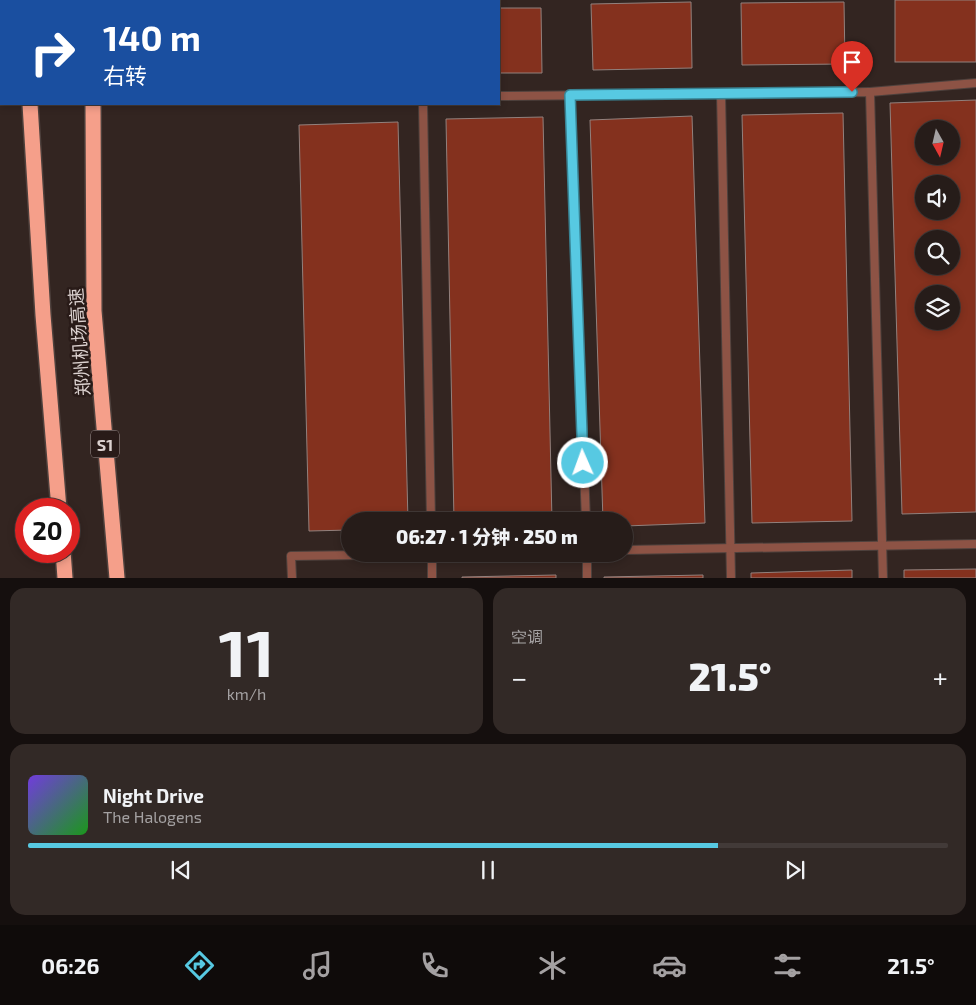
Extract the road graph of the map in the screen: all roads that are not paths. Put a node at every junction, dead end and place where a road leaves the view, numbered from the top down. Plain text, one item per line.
1 (976, 83) edge
2 (870, 92) junction
3 (721, 94) junction
4 (570, 95) junction
5 (500, 96) edge
6 (30, 105) edge
7 (93, 105) edge
8 (423, 105) edge
9 (58, 498) edge
10 (431, 512) edge
11 (586, 512) edge
12 (976, 544) edge
13 (882, 546) junction
14 (730, 548) junction
15 (633, 550) edge
16 (341, 555) edge
17 (432, 562) edge
18 (587, 562) edge
19 (63, 563) edge
20 (65, 578) edge
21 (116, 578) edge
22 (292, 578) edge
23 (432, 578) edge
24 (587, 578) edge
25 (731, 578) edge
26 (883, 578) edge

1 - 2 lane
2 - 3 lane
2 - 13 lane
3 - 4 lane
3 - 14 lane
4 - 5 lane
4 - 11 lane
6 - 9 highway, 郑州机场高速
7 - 21 highway, 郑州机场高速 / S1
8 - 10 lane
12 - 13 lane
13 - 14 lane
13 - 26 lane
14 - 15 lane
14 - 25 lane
16 - 22 lane
17 - 23 lane
18 - 24 lane
19 - 20 highway

